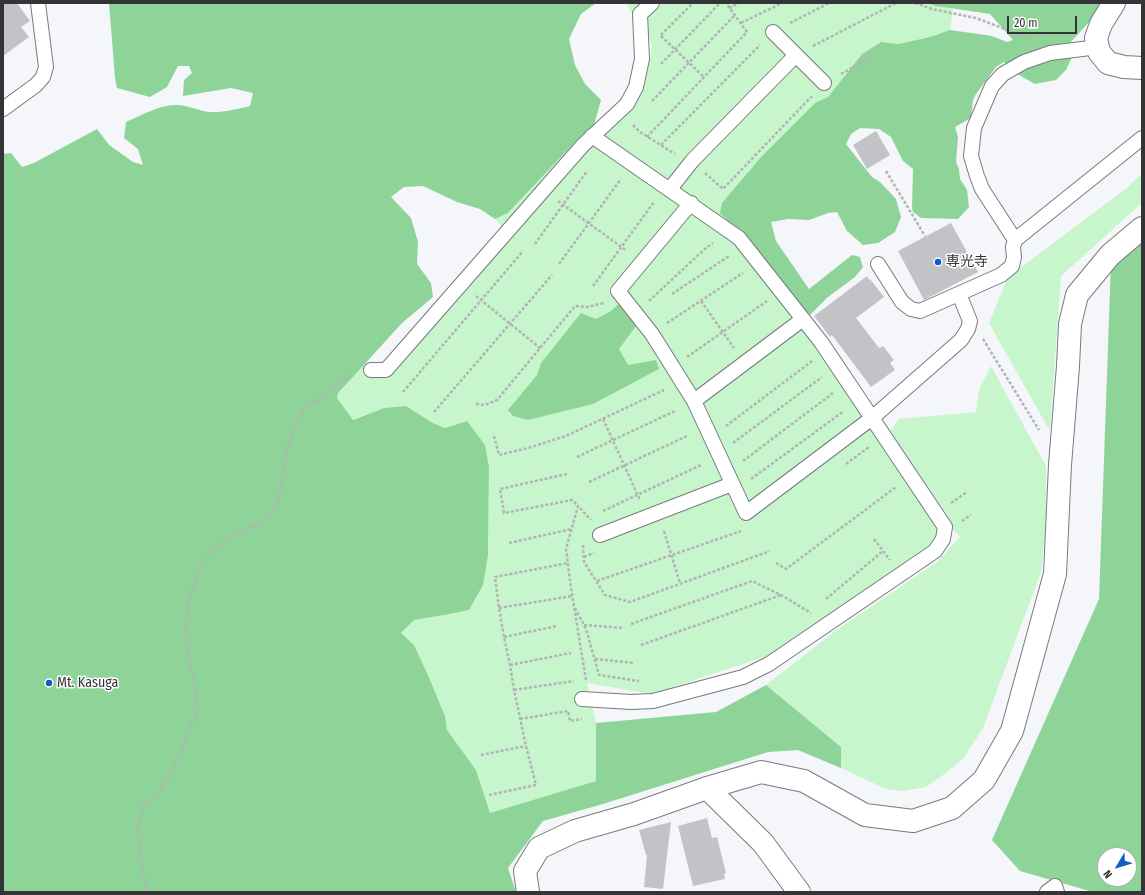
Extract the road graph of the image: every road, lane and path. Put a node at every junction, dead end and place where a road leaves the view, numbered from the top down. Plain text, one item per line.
1 (38, 3) edge
2 (652, 3) edge
3 (693, 3) edge
4 (720, 3) edge
5 (726, 3) edge
6 (739, 3) edge
7 (782, 3) edge
8 (829, 3) edge
9 (896, 3) edge
10 (915, 3) edge
11 (1114, 3) edge
12 (729, 8) junction
13 (735, 15) junction
14 (741, 23) junction
15 (773, 32) junction
16 (660, 36) junction
17 (1098, 47) junction
18 (675, 50) junction
19 (1065, 52) junction
20 (642, 55) junction
21 (796, 55) junction
22 (873, 56) dead end
23 (688, 63) junction
24 (660, 66) dead end
25 (1142, 68) edge
26 (704, 77) junction
27 (824, 84) junction
28 (651, 101) dead end
29 (3, 108) edge
30 (619, 111) junction
31 (592, 136) junction
32 (647, 136) junction
33 (1142, 138) edge
34 (661, 145) junction
35 (691, 162) junction
36 (588, 170) dead end
37 (886, 171) dead end
38 (621, 179) dead end
39 (670, 189) junction
40 (544, 190) junction
41 (655, 200) dead end
42 (691, 203) junction
43 (563, 204) junction
44 (589, 223) junction
45 (1142, 228) edge
46 (925, 236) dead end
47 (1015, 240) junction
48 (535, 244) dead end
49 (707, 246) dead end
50 (621, 247) junction
51 (735, 251) dead end
52 (523, 252) dead end
53 (642, 262) junction
54 (559, 264) dead end
55 (878, 264) dead end
56 (749, 269) dead end
57 (552, 275) dead end
58 (461, 285) junction
59 (593, 286) dead end
60 (618, 291) junction
61 (672, 294) dead end
62 (959, 294) junction
63 (771, 298) dead end
64 (481, 300) junction
65 (701, 301) junction
66 (636, 314) junction
67 (803, 319) junction
68 (510, 324) junction
69 (723, 332) junction
70 (652, 334) junction
71 (540, 348) junction
72 (826, 350) junction
73 (992, 352) dead end
74 (685, 359) dead end
75 (744, 363) junction
76 (837, 366) junction
77 (371, 370) joint
78 (848, 382) junction
79 (664, 390) dead end
80 (403, 392) dead end
81 (860, 400) junction
82 (694, 401) junction
83 (476, 404) dead end
84 (675, 411) dead end
85 (434, 412) dead end
86 (872, 418) junction
87 (603, 419) junction
88 (723, 428) dead end
89 (1040, 431) dead end
90 (494, 436) dead end
91 (687, 436) dead end
92 (732, 445) dead end
93 (577, 457) dead end
94 (740, 464) dead end
95 (701, 465) dead end
96 (567, 474) dead end
97 (910, 476) junction
98 (749, 481) dead end
99 (589, 482) dead end
100 (732, 484) junction
101 (578, 506) junction
102 (603, 511) dead end
103 (746, 513) junction
104 (653, 515) junction
105 (572, 529) junction
106 (600, 535) junction
107 (874, 539) dead end
108 (509, 542) dead end
109 (770, 551) dead end
110 (883, 551) junction
111 (671, 556) junction
112 (568, 563) junction
113 (776, 563) dead end
114 (901, 574) junction
115 (597, 581) junction
116 (680, 583) junction
117 (781, 595) junction
118 (572, 596) junction
119 (826, 599) dead end
120 (574, 606) junction
121 (499, 608) junction
122 (829, 623) junction
123 (584, 624) junction
124 (631, 624) dead end
125 (556, 626) dead end
126 (624, 628) dead end
127 (504, 637) junction
128 (640, 645) dead end
129 (571, 653) dead end
130 (595, 659) junction
131 (634, 663) dead end
132 (510, 665) junction
133 (642, 682) dead end
134 (514, 690) junction
135 (586, 699) junction
136 (520, 718) junction
137 (583, 719) dead end
138 (526, 746) junction
139 (481, 755) dead end
140 (707, 788) junction
141 (489, 796) dead end
142 (146, 892) edge
143 (528, 892) edge
144 (799, 892) edge
145 (1047, 892) edge
146 (1057, 892) edge

1 - 29 lane
2 - 20 lane
3 - 16 path
4 - 18 path
5 - 12 path
6 - 12 path
7 - 14 path
8 - 15 path
9 - 21 path
10 - 19 path
11 - 17 street
12 - 13 path
13 - 14 path
13 - 23 path
14 - 26 path
15 - 21 lane
15 - 34 path
16 - 18 path
16 - 20 path
17 - 19 lane
17 - 25 street
18 - 23 path
18 - 24 path
19 - 47 lane
20 - 30 lane
21 - 27 lane
21 - 35 lane
22 - 27 path
23 - 26 path
23 - 28 path
26 - 32 path
27 - 35 path
30 - 31 lane
30 - 32 path
31 - 39 lane
31 - 40 lane
32 - 34 path
33 - 47 lane
34 - 35 path
35 - 39 lane
36 - 43 path
37 - 46 path
38 - 44 path
39 - 42 lane
40 - 43 path
40 - 58 lane
41 - 50 path
42 - 53 lane
42 - 67 lane
43 - 44 path
43 - 48 path
44 - 50 path
44 - 54 path
45 - 140 street
47 - 62 lane
49 - 66 path
50 - 53 path
50 - 59 path
51 - 61 path
52 - 64 path
53 - 60 lane
55 - 62 lane
56 - 65 path
57 - 68 path
58 - 64 path
58 - 77 lane
60 - 66 lane
60 - 71 path
62 - 86 lane
63 - 69 path
64 - 68 path
64 - 80 path
65 - 69 path
65 - 70 path
66 - 70 lane
67 - 72 lane
67 - 75 lane
68 - 71 path
68 - 85 path
69 - 74 path
69 - 75 path
70 - 82 lane
71 - 83 path
72 - 76 lane
72 - 88 path
73 - 89 path
75 - 82 lane
76 - 78 lane
76 - 92 path
77 - 142 path
78 - 81 lane
78 - 94 path
79 - 87 path
81 - 86 lane
81 - 98 path
82 - 100 lane
84 - 93 path
86 - 97 lane
86 - 103 lane
87 - 90 path
87 - 104 path
91 - 99 path
95 - 102 path
96 - 101 path
97 - 113 path
97 - 114 lane
100 - 103 lane
100 - 104 lane
101 - 105 path
101 - 106 path
103 - 111 path
104 - 106 lane
104 - 111 path
105 - 108 path
105 - 112 path
106 - 115 path
107 - 110 path
109 - 116 path
110 - 114 path
110 - 119 path
111 - 115 path
111 - 116 path
112 - 118 path
112 - 121 path
114 - 122 lane
115 - 116 path
117 - 122 path
117 - 124 path
117 - 128 path
118 - 120 path
118 - 121 path
120 - 123 path
120 - 135 path
121 - 127 path
122 - 135 lane
123 - 126 path
123 - 130 path
125 - 127 path
127 - 132 path
129 - 132 path
130 - 131 path
130 - 133 path
132 - 134 path
134 - 135 path
134 - 136 path
136 - 137 path
136 - 138 path
138 - 139 path
138 - 141 path
140 - 143 street
140 - 144 street
145 - 146 lane

